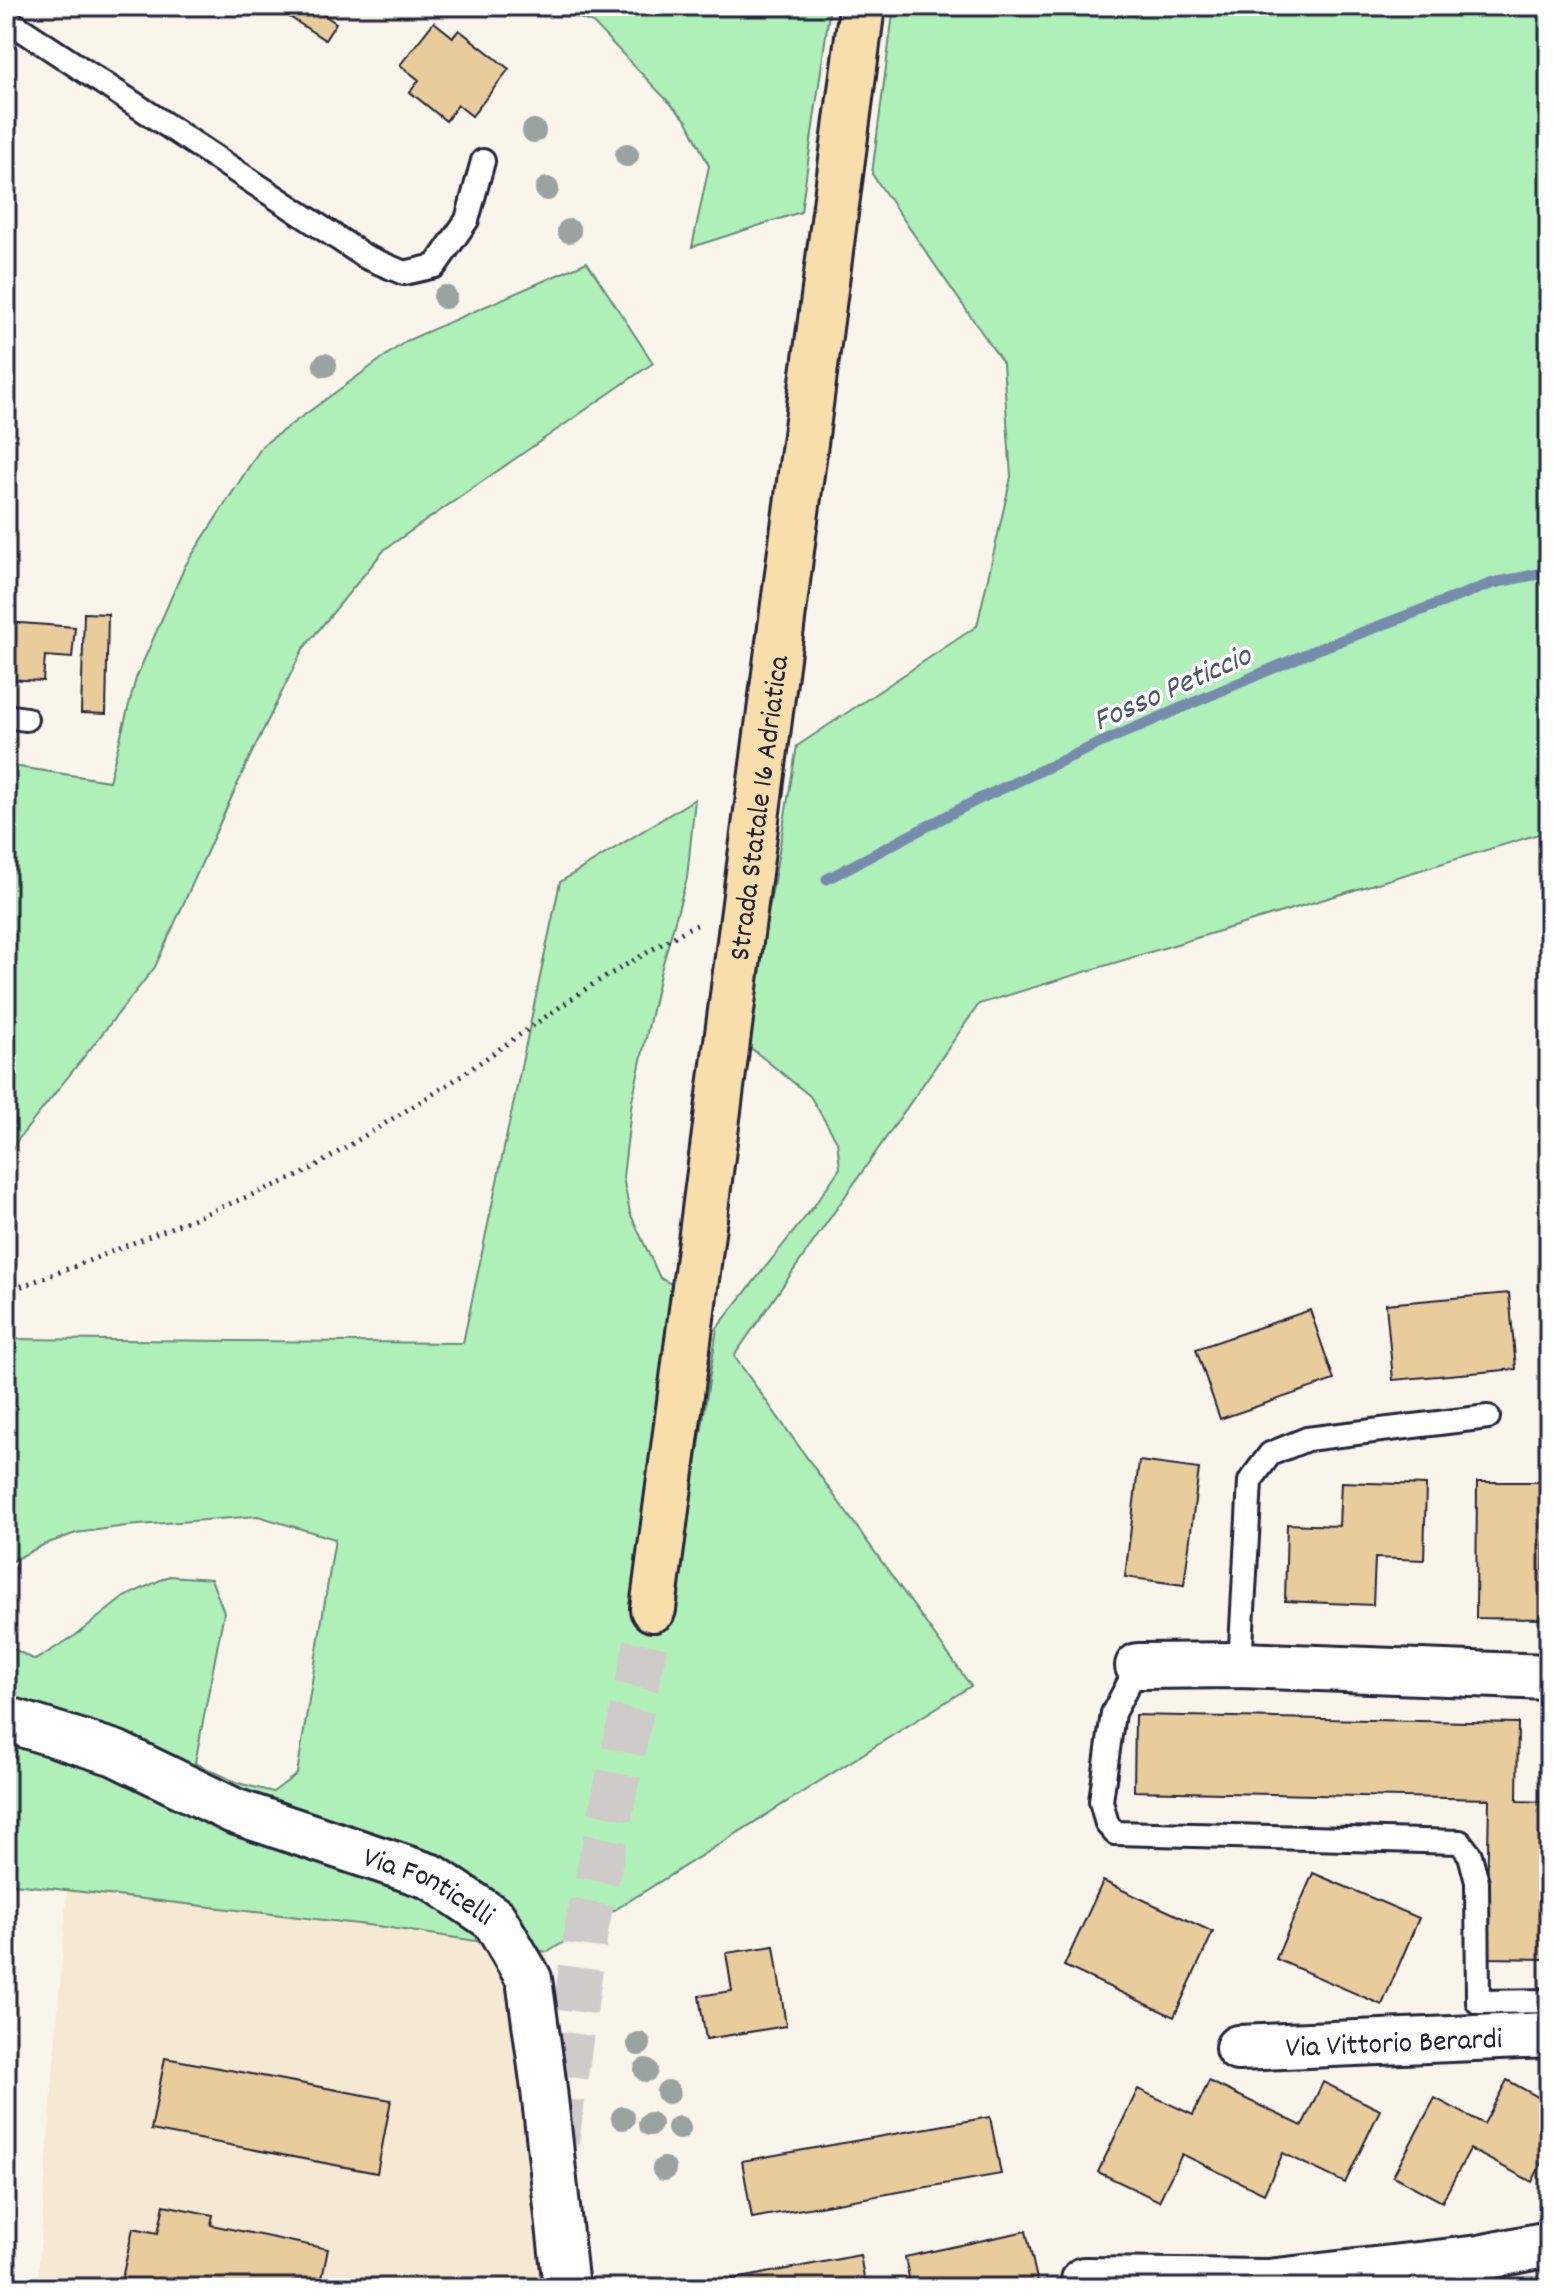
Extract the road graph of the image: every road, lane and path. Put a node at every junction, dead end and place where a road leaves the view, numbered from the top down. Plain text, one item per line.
1 (862, 6) edge
2 (6, 19) edge
3 (483, 161) dead end
4 (745, 908) junction
5 (6, 1292) edge
6 (1488, 1417) dead end
7 (653, 1609) tunnel mouth
8 (1240, 1665) junction
9 (1138, 1666) joint
10 (1549, 1677) edge
11 (6, 1719) edge
12 (1549, 2001) edge
13 (1549, 2035) edge
14 (1238, 2048) dead end
15 (1549, 2244) edge
16 (1084, 2280) dead end
17 (566, 2288) edge

1 - 4 main road, Strada Statale 16 Adriatica
2 - 3 lane
4 - 5 path
4 - 7 main road, Strada Statale 16 Adriatica
6 - 8 lane
8 - 9 street
8 - 10 street
9 - 12 lane
11 - 17 street, Via Fonticelli
13 - 14 street, Via Vittorio Berardi
15 - 16 street

